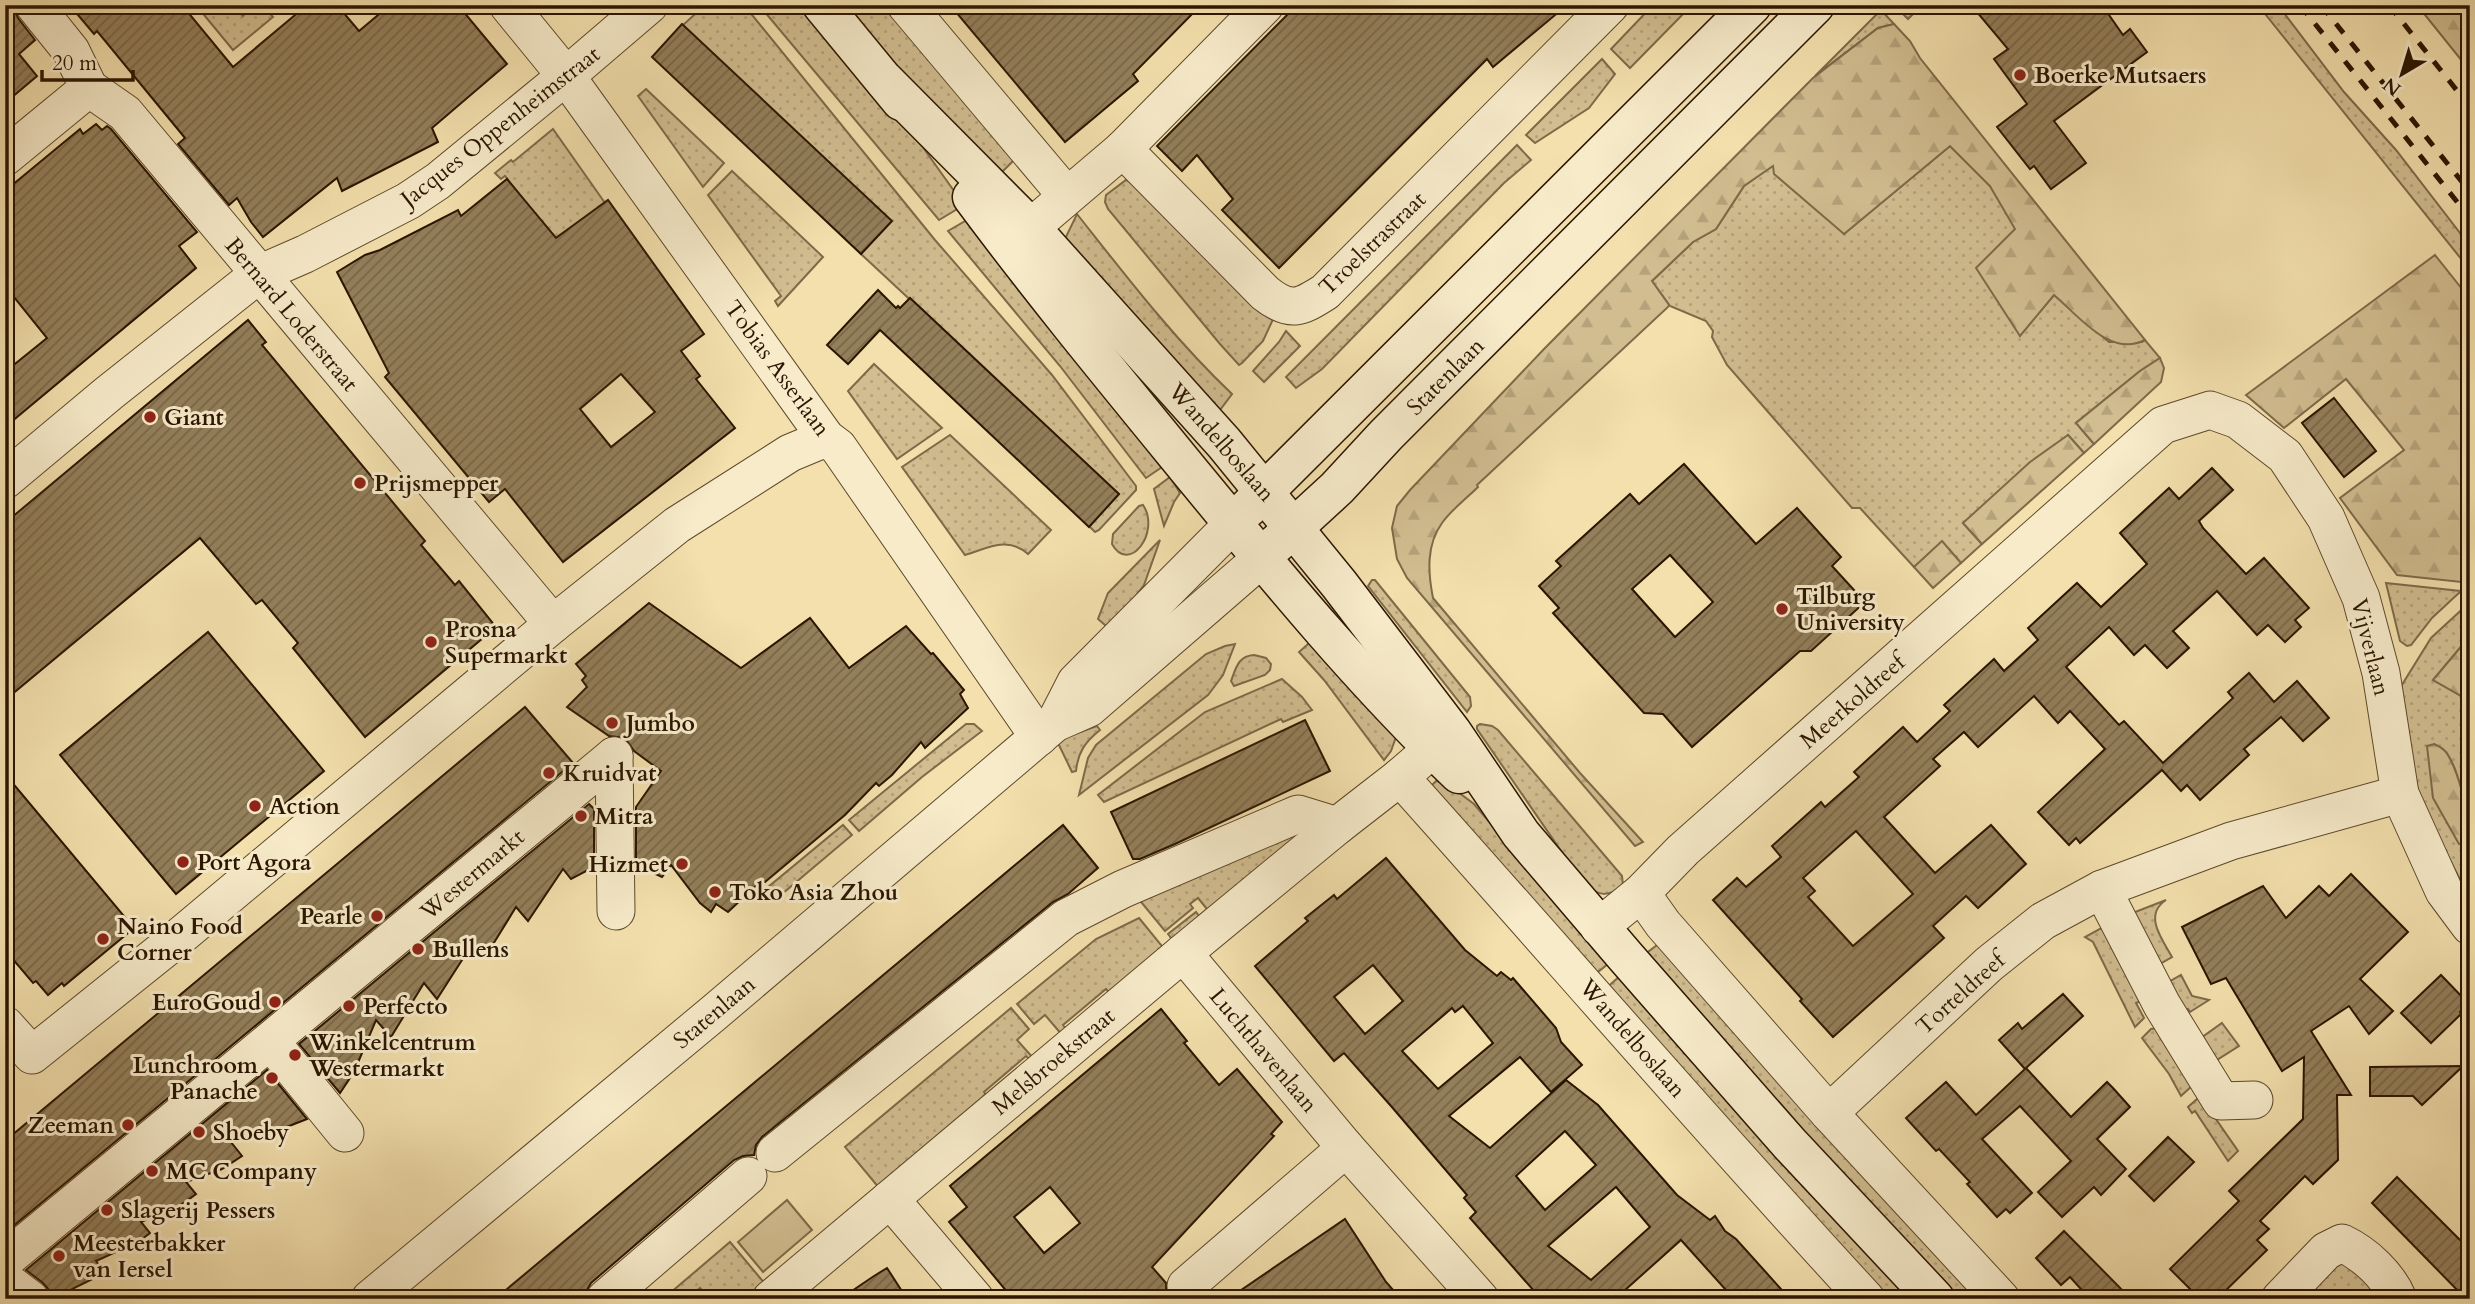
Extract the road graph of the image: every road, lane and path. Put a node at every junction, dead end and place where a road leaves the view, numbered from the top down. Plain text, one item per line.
1 (34, 5) edge
2 (508, 5) edge
3 (649, 5) edge
4 (822, 5) edge
5 (1265, 5) edge
6 (1752, 5) edge
7 (1815, 5) edge
8 (1607, 6) edge
9 (911, 7) edge
10 (566, 76) junction
11 (89, 89) junction
12 (1123, 149) junction
13 (5, 157) edge
14 (1066, 195) junction
15 (1019, 237) junction
16 (258, 274) junction
17 (2210, 410) joint
18 (826, 438) junction
19 (5, 480) edge
20 (1265, 491) junction
21 (1233, 524) junction
22 (1294, 527) junction
23 (1262, 558) junction
24 (553, 624) junction
25 (1047, 730) junction
26 (1442, 740) junction
27 (1400, 777) junction
28 (2400, 794) junction
29 (1337, 826) junction
30 (2102, 889) junction
31 (1641, 893) junction
32 (616, 911) dead end
33 (2470, 926) edge
34 (1600, 927) junction
35 (1183, 953) junction
36 (5, 1026) edge
37 (271, 1042) junction
38 (2254, 1100) dead end
39 (1829, 1112) junction
40 (345, 1132) dead end
41 (1346, 1147) junction
42 (775, 1153) dead end
43 (748, 1176) dead end
44 (890, 1199) junction
45 (5, 1260) edge
46 (5, 1280) edge
47 (1186, 1286) dead end
48 (30, 1299) edge
49 (370, 1299) edge
50 (605, 1299) edge
51 (771, 1299) edge
52 (975, 1299) edge
53 (1480, 1299) edge
54 (1866, 1299) edge
55 (1936, 1299) edge
56 (2001, 1299) edge
57 (2280, 1299) edge
58 (2398, 1299) edge

1 - 11 street
2 - 10 street, Tobias Asserlaan
3 - 10 street, Jacques Oppenheimstraat
4 - 15 street, Wandelboslaan
5 - 12 street
6 - 20 street, Statenlaan
7 - 22 street, Statenlaan
8 - 12 street, Troelstrastraat
9 - 14 street
10 - 16 street, Jacques Oppenheimstraat
10 - 18 street, Tobias Asserlaan
11 - 13 street
11 - 16 street, Bernard Loderstraat
12 - 14 street
14 - 15 street
15 - 20 street, Wandelboslaan
15 - 21 street, Wandelboslaan
16 - 19 street, Jacques Oppenheimstraat
16 - 24 street, Bernard Loderstraat
17 - 28 street, Vijverlaan
17 - 31 street, Meerkoldreef
18 - 24 street
18 - 25 street, Tobias Asserlaan
20 - 21 street, Statenlaan
20 - 22 street, Wandelboslaan
21 - 23 street, Wandelboslaan
21 - 25 street, Statenlaan
22 - 23 street, Statenlaan
22 - 26 street, Wandelboslaan
23 - 25 street, Statenlaan
23 - 26 street, Wandelboslaan
24 - 36 street
25 - 49 street, Statenlaan
26 - 27 street, Melsbroekstraat
26 - 34 street, Wandelboslaan
27 - 29 street, Melsbroekstraat
27 - 54 street, Wandelboslaan
28 - 30 street, Torteldreef
28 - 33 street, Vijverlaan
29 - 35 street, Melsbroekstraat
29 - 42 street
30 - 38 street
30 - 39 street, Torteldreef
31 - 34 street, Meerkoldreef
31 - 39 street
32 - 37 street, Westermarkt
34 - 55 street, Wandelboslaan
35 - 41 street, Luchthavenlaan
35 - 44 street, Melsbroekstraat
37 - 40 street
37 - 45 street, Westermarkt
39 - 56 street
41 - 47 street
41 - 53 street, Luchthavenlaan
43 - 50 street
44 - 51 street, Melsbroekstraat
44 - 52 street
46 - 48 street
57 - 58 street

